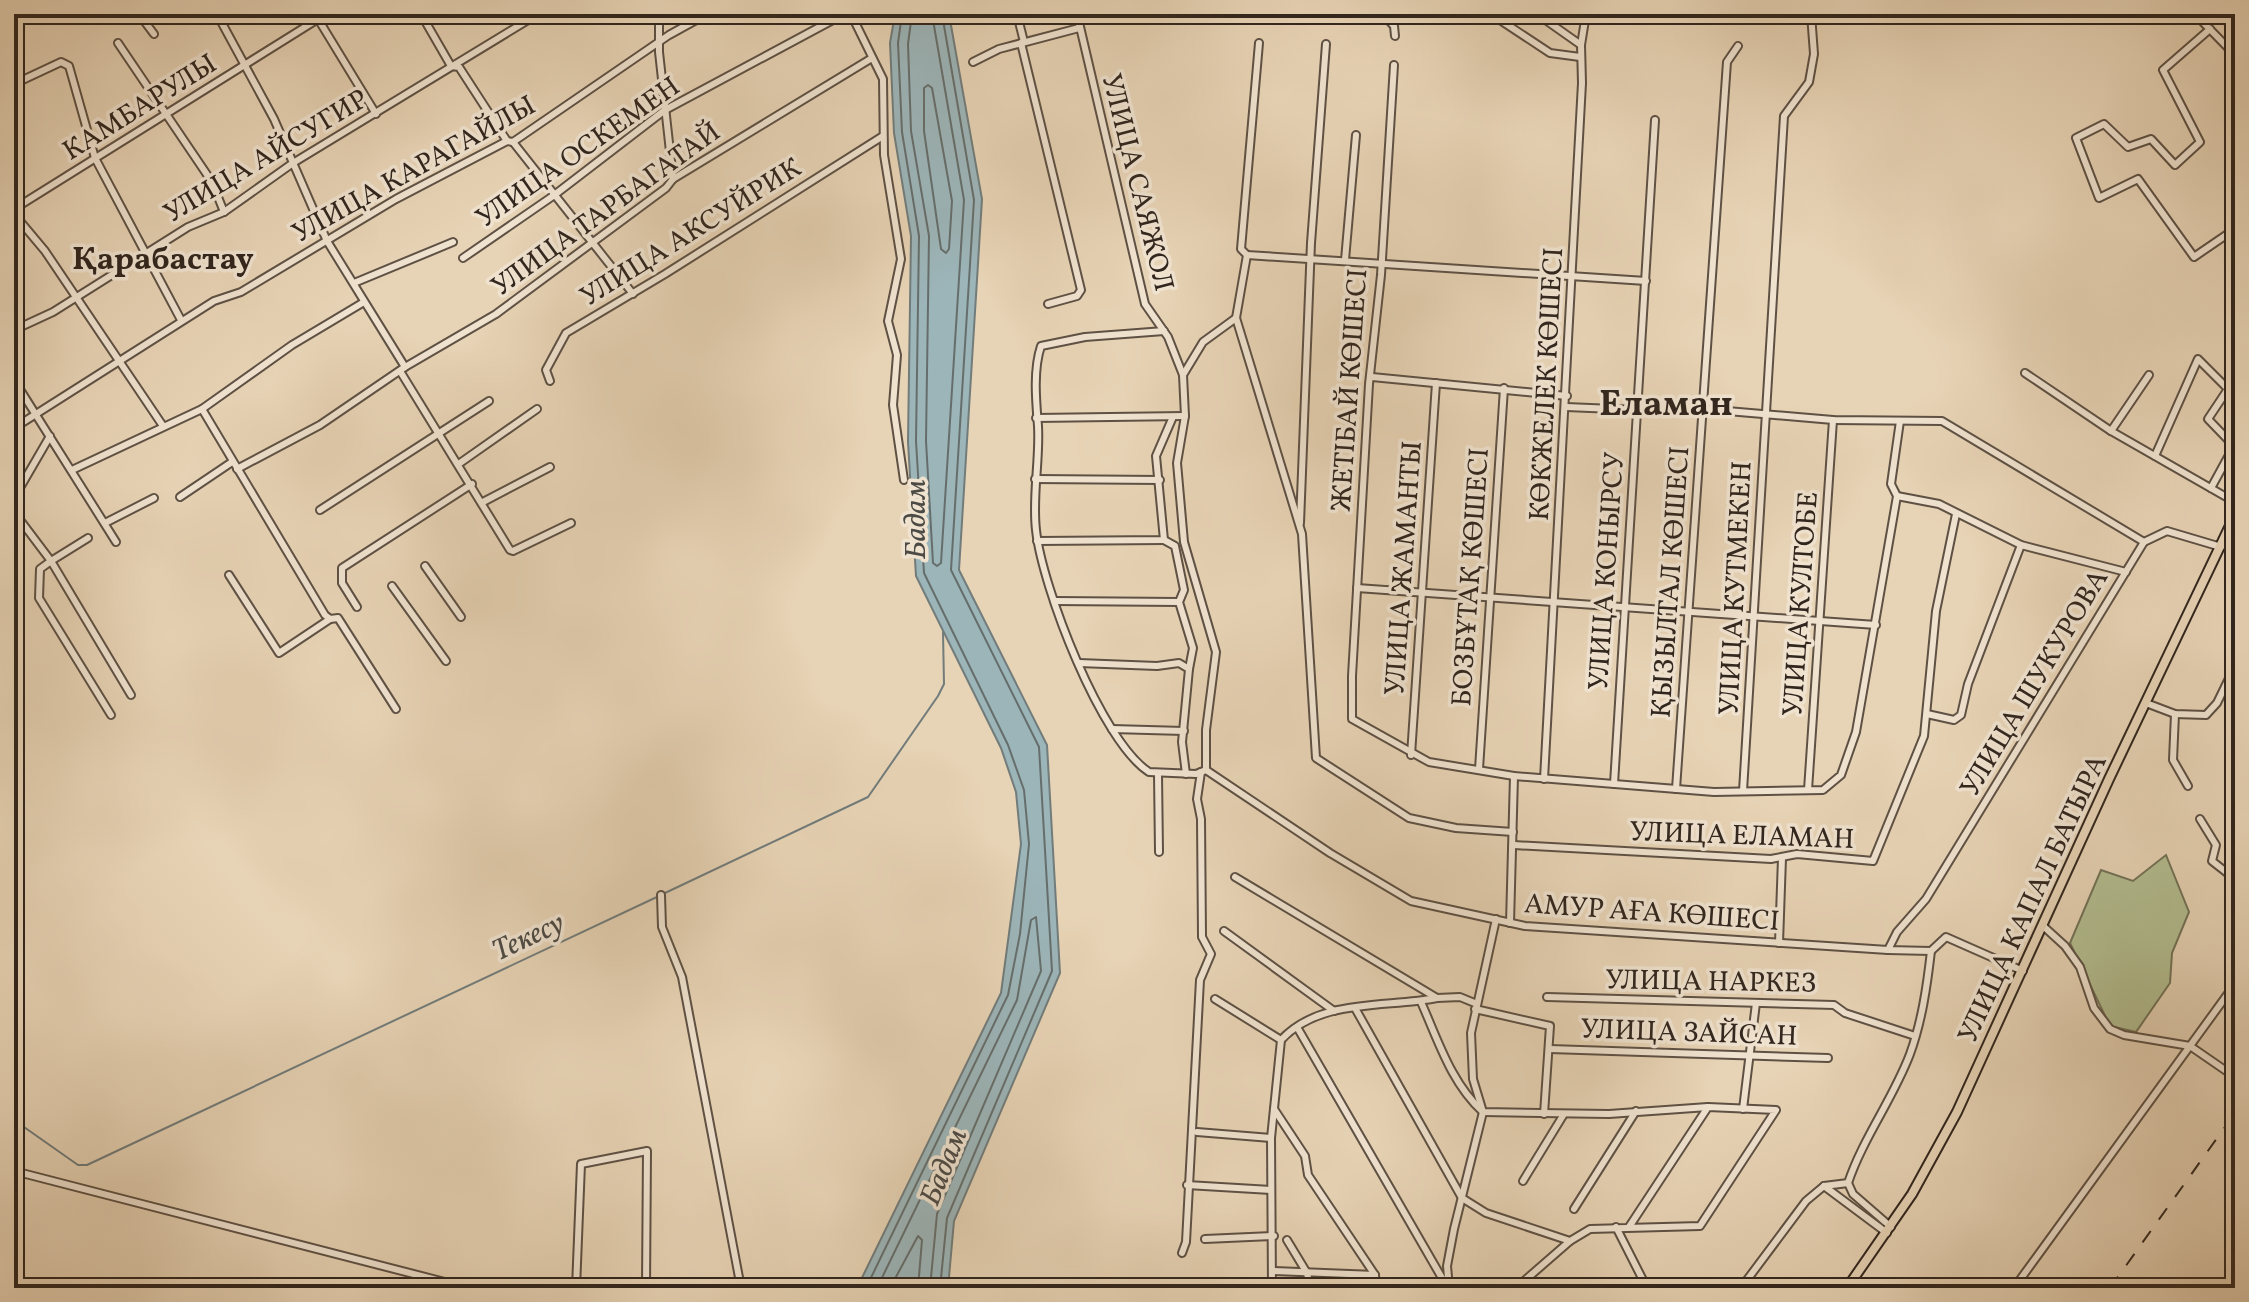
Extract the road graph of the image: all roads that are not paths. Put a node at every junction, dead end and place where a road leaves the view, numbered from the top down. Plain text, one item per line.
1 (139, 14) edge
2 (217, 14) edge
3 (326, 14) edge
4 (421, 14) edge
5 (538, 14) edge
6 (659, 14) edge
7 (707, 14) edge
8 (844, 14) edge
9 (851, 14) edge
10 (1017, 14) edge
11 (1077, 14) edge
12 (1383, 14) edge
13 (1491, 14) edge
14 (1537, 14) edge
15 (1586, 14) edge
16 (1811, 14) edge
17 (2195, 14) edge
18 (316, 16) edge
19 (1079, 28) junction
20 (2210, 29) junction
21 (154, 34) dead end
22 (1395, 36) dead end
23 (661, 41) junction
24 (118, 43) dead end
25 (1022, 43) junction
26 (1259, 43) dead end
27 (1326, 44) dead end
28 (1581, 45) junction
29 (1738, 46) dead end
30 (2235, 55) edge
31 (1580, 57) junction
32 (872, 58) junction
33 (973, 62) dead end
34 (1394, 65) dead end
35 (451, 66) junction
36 (244, 67) junction
37 (14, 84) edge
38 (665, 110) junction
39 (376, 114) junction
40 (167, 116) junction
41 (1655, 120) dead end
42 (1356, 135) dead end
43 (883, 136) junction
44 (510, 142) junction
45 (95, 158) junction
46 (293, 163) junction
47 (673, 179) junction
48 (553, 196) junction
49 (14, 212) edge
50 (224, 212) junction
51 (2235, 229) edge
52 (327, 241) junction
53 (453, 242) dead end
54 (592, 245) junction
55 (147, 254) junction
56 (1247, 255) junction
57 (463, 258) dead end
58 (1312, 259) junction
59 (1345, 260) junction
60 (1380, 263) junction
61 (1573, 274) junction
62 (1646, 281) junction
63 (354, 283) junction
64 (633, 294) junction
65 (74, 299) junction
66 (364, 302) junction
67 (1048, 304) dead end
68 (1236, 318) junction
69 (181, 320) junction
70 (14, 330) edge
71 (1164, 331) junction
72 (116, 360) junction
73 (403, 369) junction
74 (2025, 373) dead end
75 (1183, 375) junction
76 (2149, 375) dead end
77 (1372, 377) junction
78 (14, 380) edge
79 (550, 381) dead end
80 (1436, 383) junction
81 (1504, 388) junction
82 (1567, 396) junction
83 (489, 401) dead end
84 (1566, 407) junction
85 (202, 409) junction
86 (537, 409) dead end
87 (1702, 409) junction
88 (1638, 410) junction
89 (1766, 413) junction
90 (36, 414) junction
91 (1185, 416) junction
92 (1036, 418) junction
93 (1172, 419) junction
94 (1833, 420) junction
95 (1900, 421) junction
96 (163, 426) junction
97 (14, 428) edge
98 (2111, 431) junction
99 (439, 433) junction
100 (50, 436) junction
101 (2155, 456) junction
102 (460, 463) junction
103 (234, 466) junction
104 (550, 467) dead end
105 (72, 470) junction
106 (1035, 479) junction
107 (904, 480) dead end
108 (1160, 480) junction
109 (472, 484) junction
110 (2211, 488) junction
111 (1897, 496) junction
112 (180, 497) dead end
113 (14, 498) edge
114 (154, 498) dead end
115 (483, 502) junction
116 (2235, 502) edge
117 (320, 510) dead end
118 (14, 512) edge
119 (1956, 514) junction
120 (2235, 515) edge
121 (105, 523) junction
122 (571, 523) dead end
123 (1300, 527) junction
124 (88, 538) dead end
125 (1037, 541) junction
126 (1162, 541) junction
127 (116, 542) dead end
128 (2144, 542) junction
129 (2021, 545) junction
130 (2221, 547) junction
131 (51, 561) junction
132 (425, 566) dead end
133 (2126, 572) junction
134 (229, 575) dead end
135 (392, 586) dead end
136 (1357, 588) junction
137 (1424, 593) junction
138 (1488, 598) junction
139 (1054, 601) junction
140 (1179, 602) junction
141 (1555, 602) junction
142 (357, 607) dead end
143 (1625, 607) junction
144 (1690, 610) junction
145 (1756, 615) junction
146 (461, 617) dead end
147 (330, 619) junction
148 (1821, 621) junction
149 (1876, 625) junction
150 (446, 661) dead end
151 (1079, 663) junction
152 (2235, 666) edge
153 (1189, 669) junction
154 (131, 695) dead end
155 (2146, 703) junction
156 (396, 709) dead end
157 (1927, 714) junction
158 (2175, 714) junction
159 (111, 715) dead end
160 (1111, 729) junction
161 (1184, 731) junction
162 (1411, 755) junction
163 (1479, 769) junction
164 (1206, 772) junction
165 (1158, 774) junction
166 (1186, 774) junction
167 (1514, 776) junction
168 (1544, 779) junction
169 (1614, 784) junction
170 (2188, 786) dead end
171 (1676, 789) junction
172 (1808, 790) junction
173 (1743, 791) junction
174 (2200, 819) dead end
175 (1513, 832) junction
176 (1514, 845) junction
177 (1159, 852) dead end
178 (1782, 858) junction
179 (1235, 877) dead end
180 (2235, 879) edge
181 (661, 895) dead end
182 (1496, 919) junction
183 (1510, 923) junction
184 (2042, 925) junction
185 (1224, 931) dead end
186 (1779, 943) junction
187 (1888, 950) junction
188 (1931, 951) junction
189 (2023, 971) junction
190 (2235, 984) edge
191 (1547, 997) dead end
192 (1437, 998) junction
193 (1215, 999) dead end
194 (1421, 1002) junction
195 (1756, 1003) junction
196 (1476, 1006) junction
197 (1355, 1008) junction
198 (1334, 1011) junction
199 (1297, 1027) junction
200 (1915, 1036) junction
201 (1281, 1040) junction
202 (2190, 1046) junction
203 (1550, 1049) junction
204 (1750, 1055) junction
205 (1828, 1058) dead end
206 (2235, 1077) edge
207 (1708, 1107) junction
208 (1274, 1109) junction
209 (1743, 1109) junction
210 (1636, 1111) junction
211 (1483, 1112) junction
212 (1544, 1114) junction
213 (1564, 1114) junction
214 (1197, 1132) dead end
215 (1271, 1138) junction
216 (14, 1171) edge
217 (1523, 1181) dead end
218 (1848, 1183) junction
219 (1187, 1185) junction
220 (1824, 1186) junction
221 (1271, 1190) junction
222 (1462, 1198) junction
223 (1574, 1209) dead end
224 (1616, 1227) junction
225 (1629, 1227) junction
226 (1889, 1230) junction
227 (1274, 1236) junction
228 (1205, 1239) dead end
229 (1287, 1240) dead end
230 (1570, 1241) junction
231 (1182, 1253) dead end
232 (1274, 1271) junction
233 (1307, 1273) junction
234 (1375, 1275) junction
235 (468, 1288) edge
236 (576, 1288) edge
237 (646, 1288) edge
238 (741, 1288) edge
239 (1272, 1288) edge
240 (1310, 1288) edge
241 (1376, 1288) edge
242 (1448, 1288) edge
243 (1516, 1288) edge
244 (1647, 1288) edge
245 (1741, 1288) edge
246 (1847, 1288) edge
247 (2014, 1288) edge

1 - 21 street
2 - 36 street
3 - 18 street, КАМБАРУЛЫ
4 - 35 street
5 - 35 street, УЛИЦА АЙСУГИР
6 - 23 street
7 - 23 street, УЛИЦА КАРАГАЙЛЫ
8 - 38 street, УЛИЦА ОСКЕМЕН
9 - 32 street
10 - 25 street
11 - 19 street, УЛИЦА САЯЖОЛ
12 - 22 street
13 - 31 street
14 - 28 street
15 - 28 street, КӨКЖЕЛЕК КӨШЕСІ
16 - 89 street, УЛИЦА КУТМЕКЕН
17 - 20 street
18 - 36 street, КАМБАРУЛЫ
18 - 39 street
19 - 25 street
19 - 71 street, УЛИЦА САЯЖОЛ
20 - 30 street
20 - 51 street
23 - 38 street
23 - 44 street, УЛИЦА КАРАГАЙЛЫ
24 - 40 street
25 - 33 street
25 - 67 street
26 - 56 street
27 - 58 street
28 - 31 street, КӨКЖЕЛЕК КӨШЕСІ
29 - 87 street, ҚЫЗЫЛТАЛ КӨШЕСІ
31 - 61 street, КӨКЖЕЛЕК КӨШЕСІ
32 - 43 street
32 - 47 street, УЛИЦА ТАРБАГАТАЙ
34 - 60 street, ЖЕТІБАЙ КӨШЕСІ
35 - 39 street, УЛИЦА АЙСУГИР
35 - 44 street
36 - 40 street, КАМБАРУЛЫ
36 - 46 street
37 - 45 street
38 - 47 street
38 - 48 street, УЛИЦА ОСКЕМЕН
39 - 46 street, УЛИЦА АЙСУГИР
40 - 45 street, КАМБАРУЛЫ
40 - 50 street
41 - 62 street, УЛИЦА КОНЫРСУ
42 - 59 street
43 - 64 street, УЛИЦА АКСУЙРИК
43 - 107 street
44 - 48 street
44 - 52 street, УЛИЦА КАРАГАЙЛЫ
45 - 49 street, КАМБАРУЛЫ
45 - 55 street
46 - 50 street, УЛИЦА АЙСУГИР
46 - 52 street
47 - 54 street, УЛИЦА ТАРБАГАТАЙ
48 - 54 street
48 - 57 street, УЛИЦА ОСКЕМЕН
49 - 65 street
50 - 55 street, УЛИЦА АЙСУГИР
52 - 63 street
52 - 69 street, УЛИЦА КАРАГАЙЛЫ
53 - 63 street, УЛИЦА ОСКЕМЕН
54 - 64 street
54 - 73 street, УЛИЦА ТАРБАГАТАЙ
55 - 65 street, УЛИЦА АЙСУГИР
55 - 69 street
56 - 58 street
56 - 68 street
58 - 59 street
58 - 123 street
59 - 60 street
60 - 61 street
60 - 77 street, ЖЕТІБАЙ КӨШЕСІ
61 - 62 street
61 - 82 street, КӨКЖЕЛЕК КӨШЕСІ
62 - 88 street, УЛИЦА КОНЫРСУ
63 - 66 street
64 - 79 street, УЛИЦА АКСУЙРИК
65 - 70 street, УЛИЦА АЙСУГИР
65 - 72 street
66 - 73 street
66 - 85 street
68 - 75 street
68 - 123 street
69 - 72 street, УЛИЦА КАРАГАЙЛЫ
71 - 75 street, УЛИЦА САЯЖОЛ
71 - 92 street
72 - 90 street, УЛИЦА КАРАГАЙЛЫ
72 - 96 street
73 - 99 street
73 - 103 street, УЛИЦА ТАРБАГАТАЙ
74 - 98 street
75 - 91 street, УЛИЦА САЯЖОЛ
76 - 98 street
77 - 80 street
77 - 136 street, ЖЕТІБАЙ КӨШЕСІ
78 - 90 street
80 - 81 street
80 - 137 street, УЛИЦА ЖАМАНТЫ
81 - 82 street
81 - 138 street, БОЗБҰТАҚ КӨШЕСІ
82 - 84 street, КӨКЖЕЛЕК КӨШЕСІ
83 - 99 street
84 - 88 street
84 - 141 street, КӨКЖЕЛЕК КӨШЕСІ
85 - 96 street
85 - 103 street
86 - 102 street
87 - 88 street
87 - 89 street
87 - 144 street, ҚЫЗЫЛТАЛ КӨШЕСІ
88 - 143 street, УЛИЦА КОНЫРСУ
89 - 94 street
89 - 145 street, УЛИЦА КУТМЕКЕН
90 - 97 street, УЛИЦА КАРАГАЙЛЫ
90 - 100 street
91 - 93 street
91 - 164 street, УЛИЦА САЯЖОЛ
92 - 93 street
92 - 106 street
93 - 108 street
94 - 95 street
94 - 148 street, УЛИЦА КУЛТОБЕ
95 - 111 street
95 - 128 street
96 - 105 street
98 - 101 street
99 - 102 street
99 - 117 street
100 - 105 street
100 - 113 street
101 - 110 street
101 - 110 street
102 - 109 street
103 - 112 street, УЛИЦА ТАРБАГАТАЙ
103 - 147 street
104 - 115 street
105 - 121 street
106 - 108 street
106 - 125 street
108 - 126 street
109 - 115 street
109 - 142 street
110 - 116 street
111 - 119 street
111 - 149 street
114 - 121 street
115 - 122 street
118 - 131 street
119 - 129 street
119 - 157 street, УЛИЦА ЕЛАМАН
120 - 130 main road, УЛИЦА КАПАЛ БАТЫРА
121 - 127 street
123 - 175 street
124 - 131 street
125 - 126 street
125 - 139 street
126 - 140 street
128 - 130 street
128 - 133 street, УЛИЦА ШУКУРОВА
129 - 133 street
129 - 157 street
130 - 155 main road, УЛИЦА КАПАЛ БАТЫРА
131 - 154 street
131 - 159 street
132 - 146 street
133 - 187 street, УЛИЦА ШУКУРОВА
134 - 147 street
135 - 150 street
136 - 137 street
136 - 162 street, ЖЕТІБАЙ КӨШЕСІ
137 - 138 street
137 - 162 street, УЛИЦА ЖАМАНТЫ
138 - 141 street
138 - 163 street, БОЗБҰТАҚ КӨШЕСІ
139 - 140 street
139 - 151 street
140 - 153 street
141 - 143 street
141 - 168 street, КӨКЖЕЛЕК КӨШЕСІ
143 - 144 street
143 - 169 street, УЛИЦА КОНЫРСУ
144 - 145 street
144 - 171 street, ҚЫЗЫЛТАЛ КӨШЕСІ
145 - 148 street
145 - 173 street, УЛИЦА КУТМЕКЕН
147 - 156 street
148 - 149 street
148 - 172 street, УЛИЦА КУЛТОБЕ
149 - 172 street
151 - 153 street
151 - 160 street
152 - 158 street
153 - 161 street
155 - 158 street
155 - 184 main road, УЛИЦА КАПАЛ БАТЫРА
157 - 178 street, УЛИЦА ЕЛАМАН
158 - 170 street
160 - 161 street
160 - 165 street
161 - 166 street
162 - 163 street
163 - 167 street
164 - 166 street
164 - 182 street, АМУР АҒА КӨШЕСІ
164 - 219 street, УЛИЦА САЯЖОЛ
165 - 166 street
165 - 177 street
167 - 168 street
167 - 175 street
168 - 169 street
169 - 171 street
171 - 173 street
172 - 173 street
174 - 180 street
175 - 176 street
176 - 178 street, УЛИЦА ЕЛАМАН
176 - 183 street
178 - 186 street
179 - 192 street
181 - 238 street
182 - 183 street, АМУР АҒА КӨШЕСІ
182 - 196 street
183 - 186 street, АМУР АҒА КӨШЕСІ
184 - 189 main road, УЛИЦА КАПАЛ БАТЫРА
184 - 202 street
185 - 198 street
186 - 187 street, АМУР АҒА КӨШЕСІ
187 - 188 street
188 - 189 street
188 - 200 street
189 - 226 main road, УЛИЦА КАПАЛ БАТЫРА
190 - 202 street
191 - 195 street, УЛИЦА НАРКЕЗ
192 - 194 street
192 - 196 street
193 - 201 street
194 - 197 street
194 - 211 street
195 - 200 street, УЛИЦА НАРКЕЗ
195 - 204 street
196 - 203 street, УЛИЦА ЗАЙСАН
196 - 211 street
197 - 198 street
197 - 222 street
198 - 199 street
199 - 201 street
199 - 242 street
200 - 218 street
201 - 208 street
202 - 206 street
202 - 247 street
203 - 204 street, УЛИЦА ЗАЙСАН
203 - 212 street, УЛИЦА ЗАЙСАН
204 - 205 street, УЛИЦА ЗАЙСАН
204 - 209 street
207 - 209 street
207 - 210 street
207 - 225 street
208 - 215 street
208 - 234 street
209 - 225 street
210 - 213 street
210 - 223 street
211 - 212 street
211 - 222 street
212 - 213 street
213 - 217 street
214 - 215 street
215 - 221 street
216 - 235 street
218 - 220 street
218 - 226 street
219 - 221 street
219 - 231 street
220 - 226 street
220 - 245 street
221 - 227 street
222 - 230 street
222 - 242 street
224 - 225 street
224 - 230 street
224 - 244 street
226 - 246 main road, УЛИЦА КАПАЛ БАТЫРА
227 - 228 street
227 - 232 street
229 - 233 street
230 - 243 street
232 - 233 street
232 - 239 street
233 - 234 street
233 - 240 street
234 - 241 street
236 - 237 street

